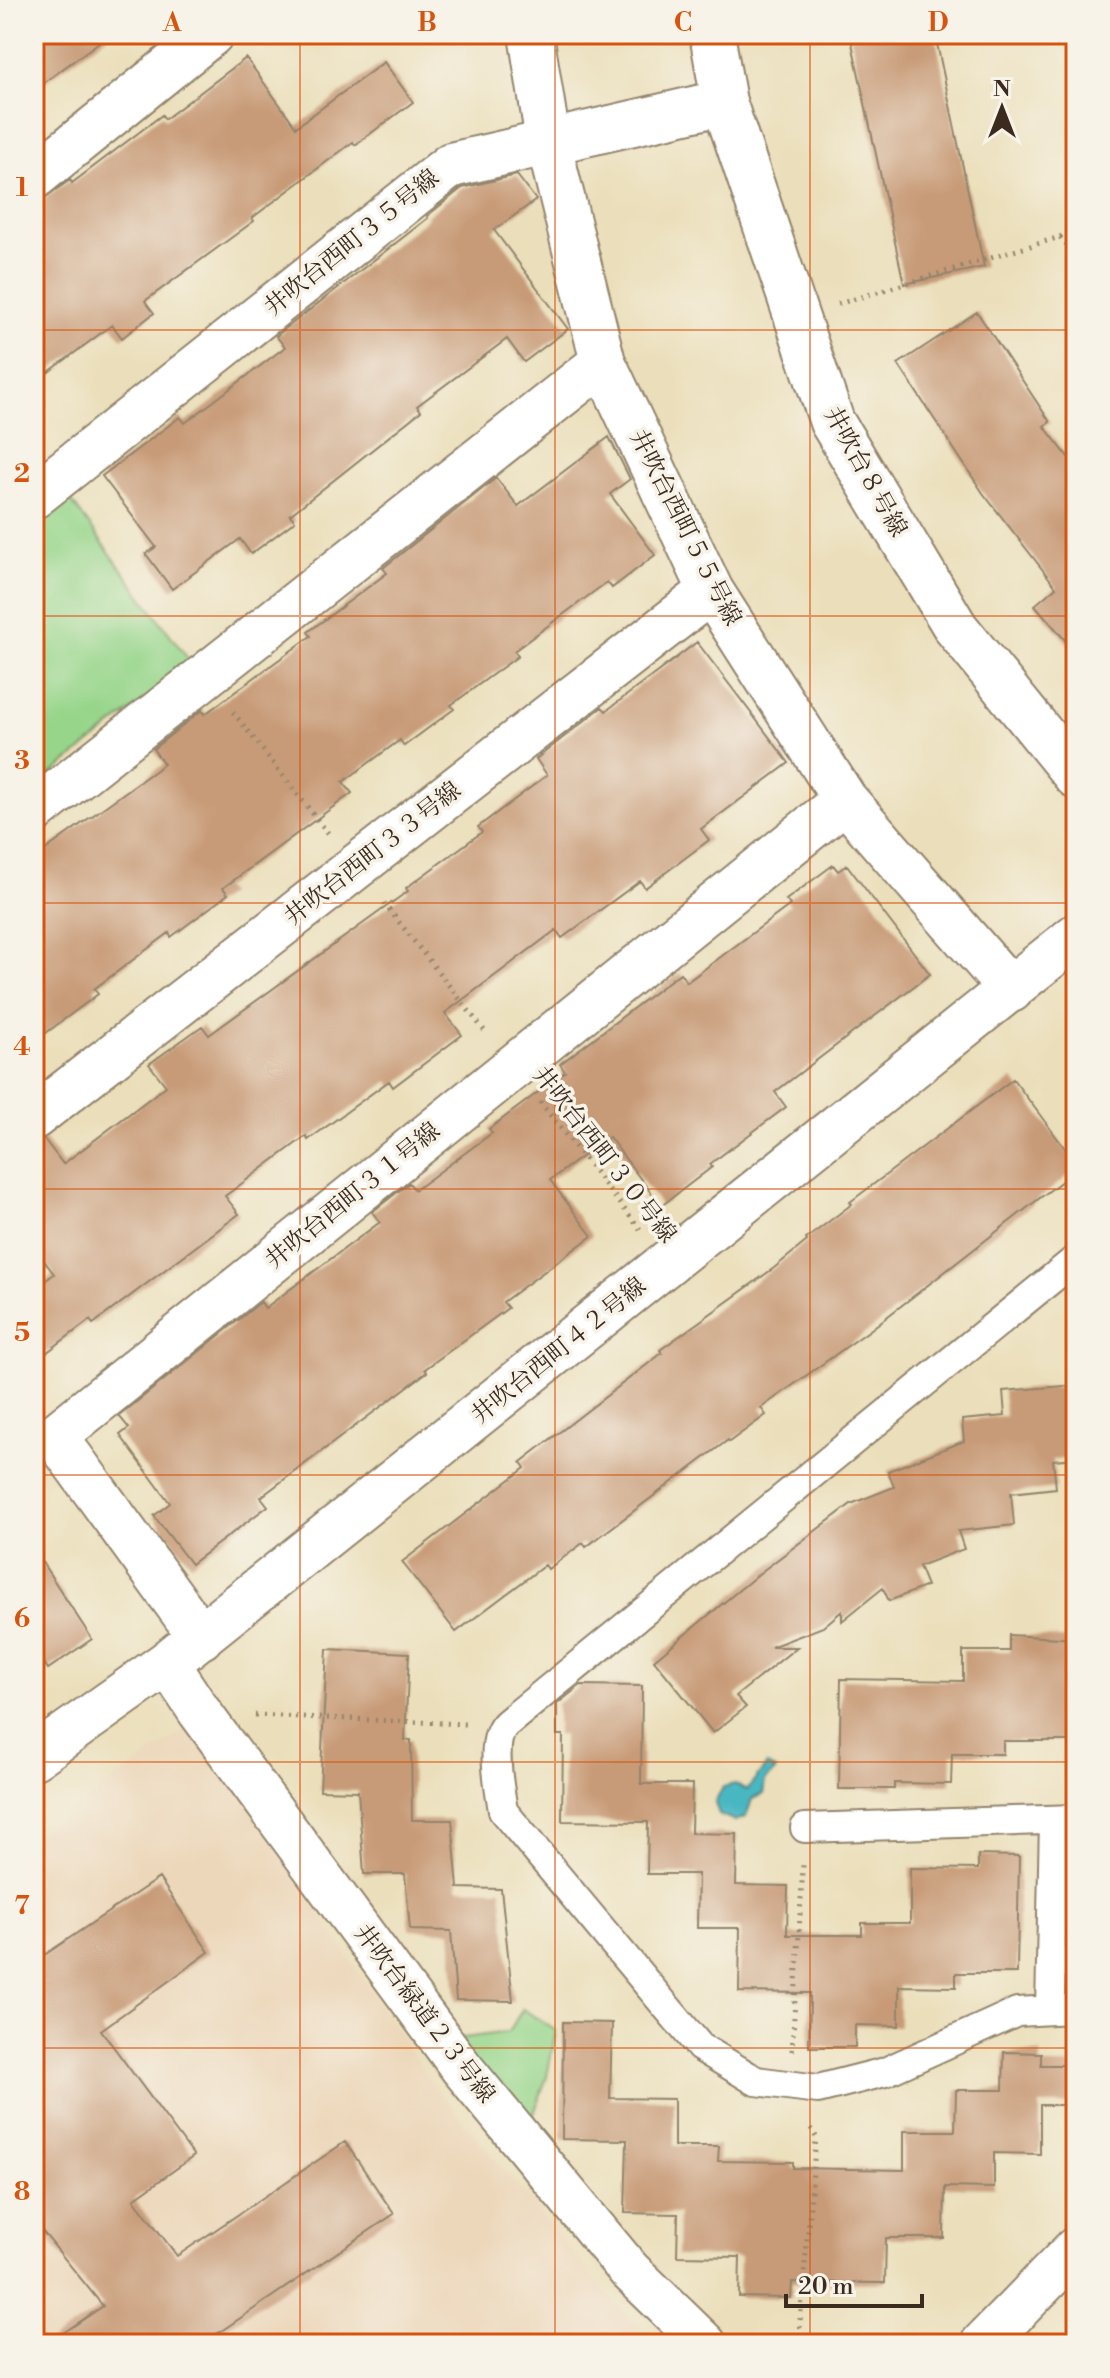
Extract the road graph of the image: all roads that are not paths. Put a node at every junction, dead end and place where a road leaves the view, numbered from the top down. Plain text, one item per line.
1 (211, 34) edge
2 (531, 34) edge
3 (712, 34) edge
4 (724, 102) junction
5 (548, 141) junction
6 (34, 177) edge
7 (603, 362) junction
8 (34, 496) edge
9 (711, 591) junction
10 (1076, 776) edge
11 (845, 800) junction
12 (34, 811) edge
13 (1076, 936) edge
14 (1011, 990) junction
15 (34, 1117) edge
16 (1076, 1259) edge
17 (184, 1650) junction
18 (34, 1757) edge
19 (1065, 1819) edge
20 (805, 1828) dead end
21 (1063, 2010) edge
22 (1076, 2249) edge
23 (705, 2344) edge
24 (983, 2344) edge

1 - 6 street
2 - 5 street, 井吹台西町５５号線
3 - 4 street, 井吹台８号線
4 - 5 street, 井吹台西町３５号線
4 - 10 street, 井吹台８号線
5 - 7 street, 井吹台西町５５号線
5 - 8 street, 井吹台西町３５号線
7 - 9 street, 井吹台西町５５号線
7 - 12 street
9 - 11 street, 井吹台西町５５号線
9 - 15 street, 井吹台西町３３号線
11 - 14 street, 井吹台西町５５号線
11 - 17 street, 井吹台西町３１号線
13 - 14 street, 井吹台西町４２号線
14 - 17 street, 井吹台西町４２号線
16 - 21 lane
17 - 18 street, 井吹台西町４２号線
17 - 23 street, 井吹台緑道２３号線
19 - 20 lane
19 - 21 lane
22 - 24 street

